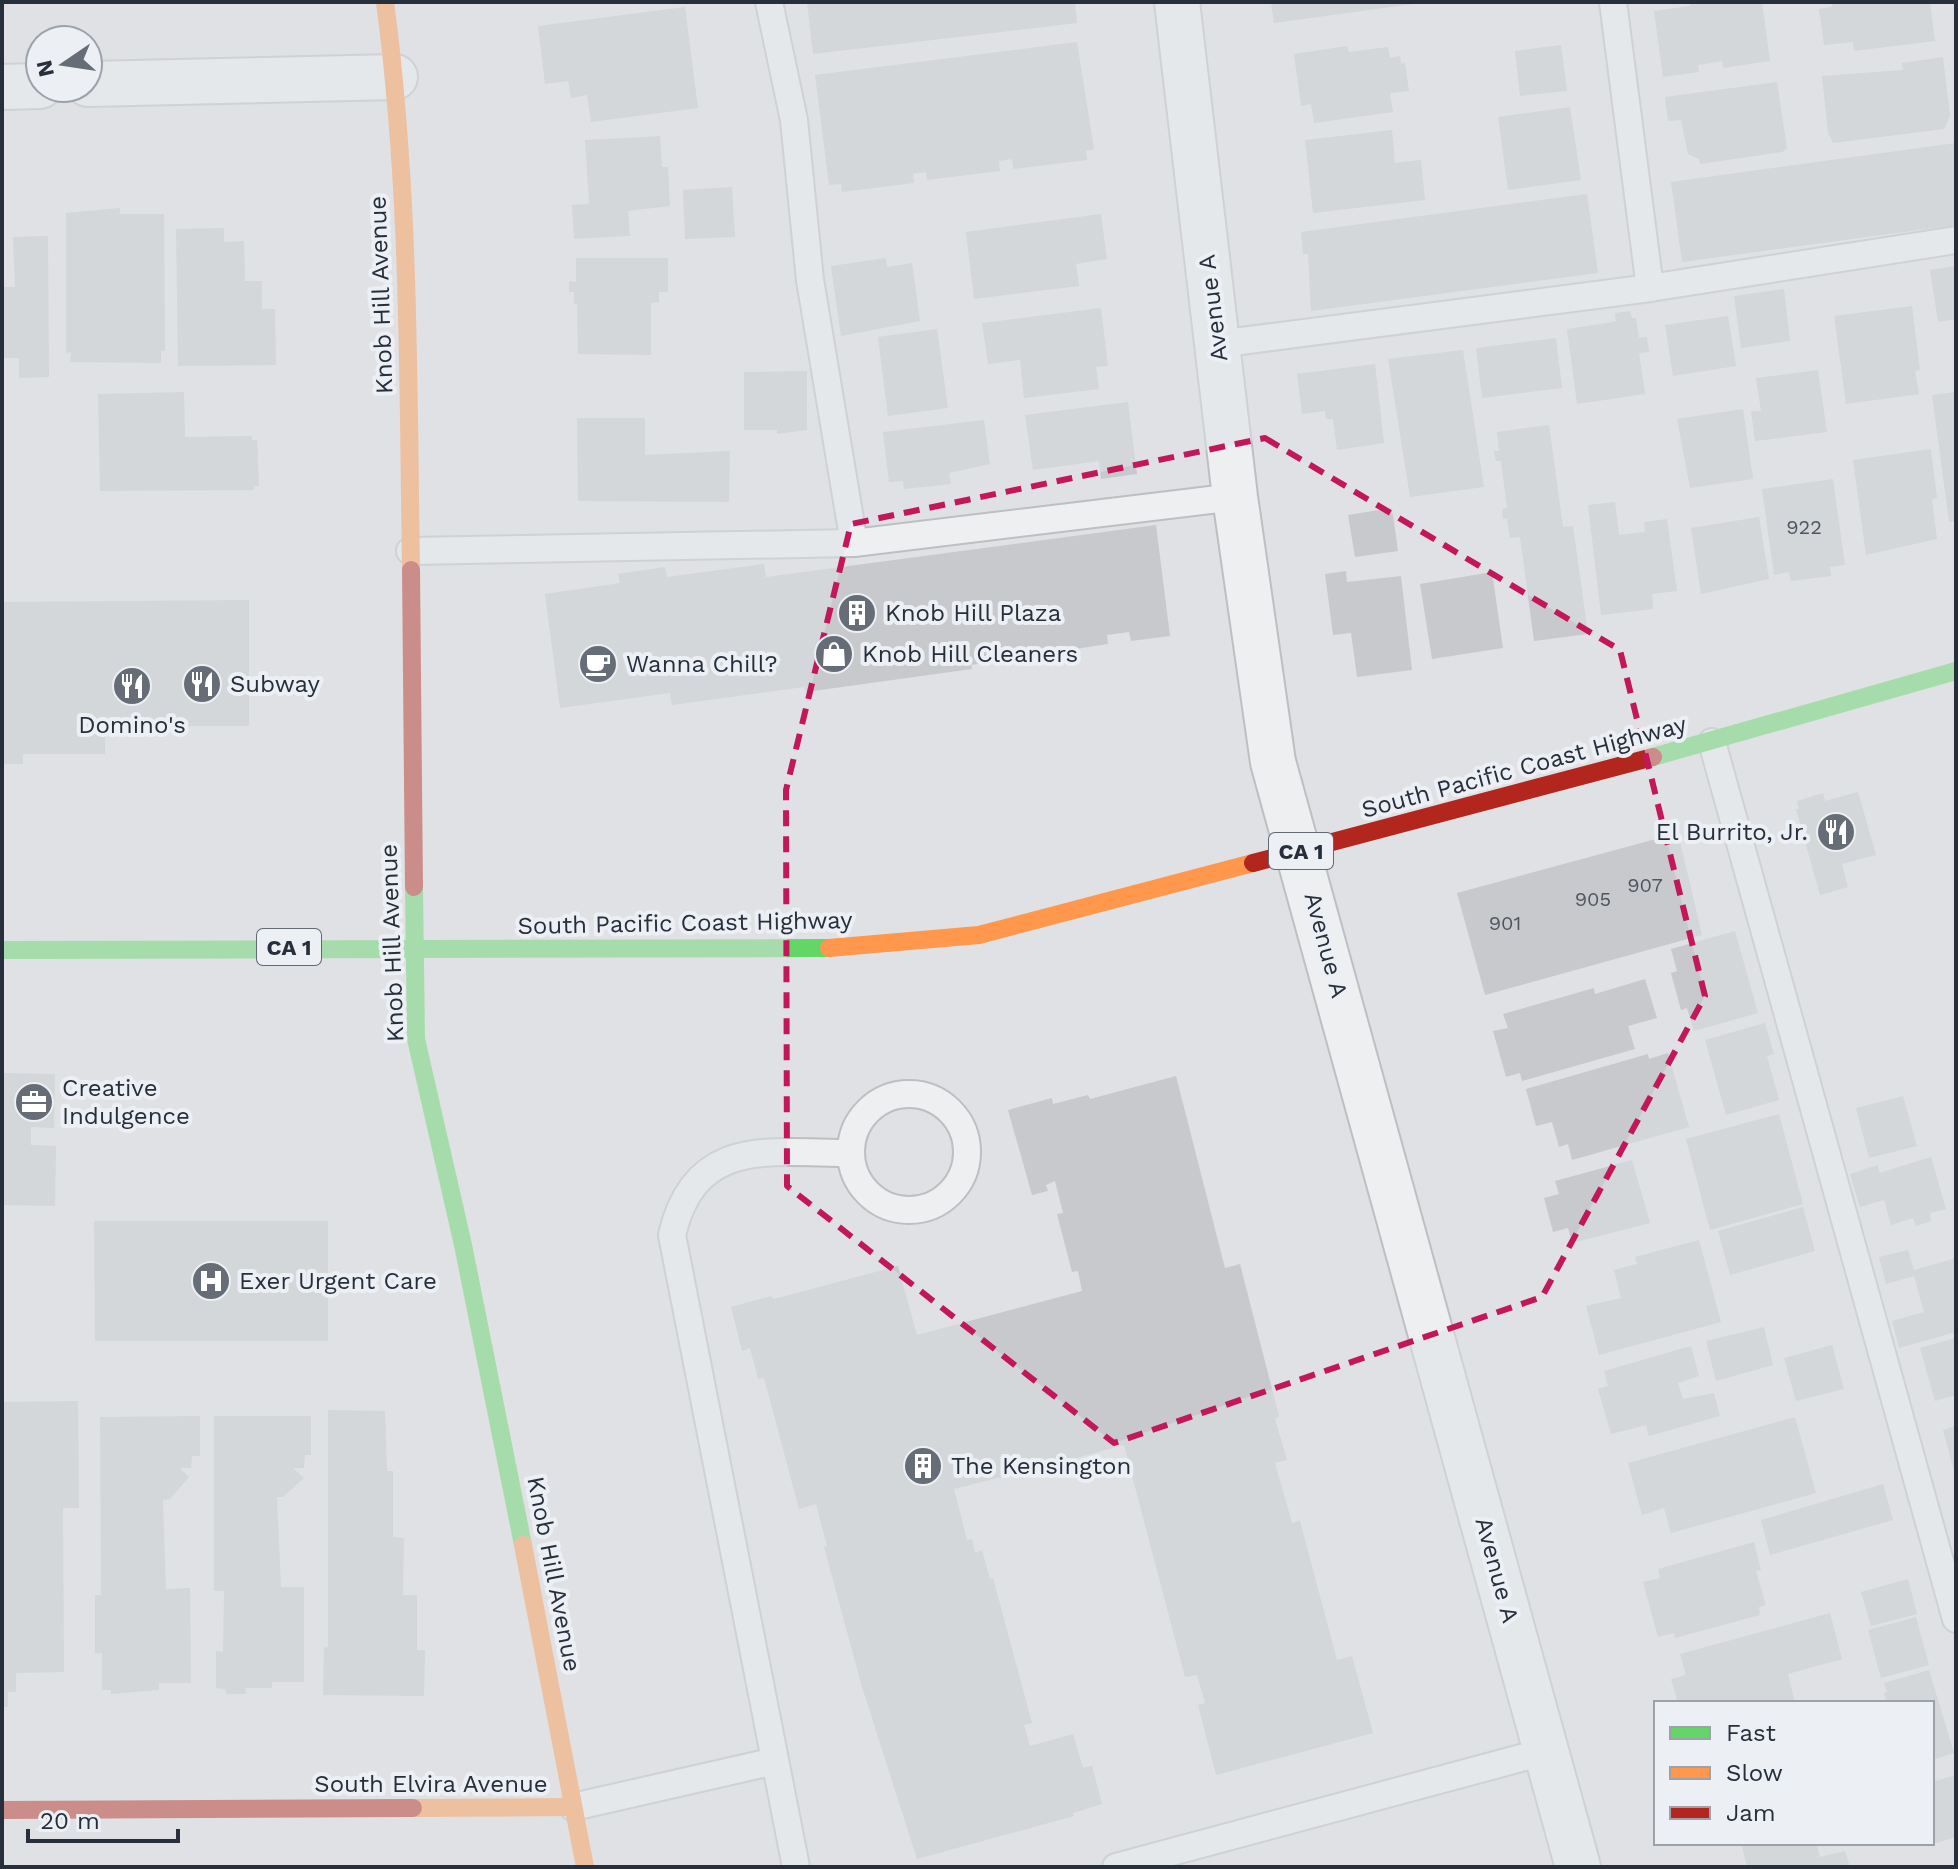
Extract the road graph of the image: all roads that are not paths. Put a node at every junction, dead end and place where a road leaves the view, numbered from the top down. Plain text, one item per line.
1 (385, 2) edge
2 (769, 2) edge
3 (1177, 2) edge
4 (1613, 2) edge
5 (395, 77) junction
6 (104, 84) edge
7 (24, 86) edge
8 (2, 87) edge
9 (1956, 240) edge
10 (1650, 288) junction
11 (1218, 344) junction
12 (1235, 497) junction
13 (854, 543) junction
14 (410, 551) junction
15 (1956, 671) edge
16 (1712, 742) junction
17 (1300, 851) junction
18 (414, 947) junction
19 (2, 950) edge
20 (851, 1153) junction
21 (1956, 1619) edge
22 (1547, 1751) junction
23 (775, 1761) junction
24 (573, 1807) junction
25 (2, 1810) edge
26 (585, 1867) edge
27 (796, 1867) edge
28 (1116, 1867) edge
29 (1578, 1867) edge

1 - 5 main road, Knob Hill Avenue
2 - 13 lane
3 - 11 street, Avenue A
4 - 10 lane
5 - 6 street
5 - 14 main road, Knob Hill Avenue
7 - 8 street
9 - 10 lane
10 - 11 lane
11 - 12 street, Avenue A
12 - 13 lane
12 - 17 street, Avenue A
13 - 14 lane
14 - 18 main road, Knob Hill Avenue
15 - 16 main road, South Pacific Coast Highway / CA 1
16 - 17 main road, South Pacific Coast Highway / CA 1
16 - 21 lane
17 - 18 main road, South Pacific Coast Highway / CA 1
17 - 22 street, Avenue A
18 - 19 main road, South Pacific Coast Highway / CA 1
18 - 24 main road, Knob Hill Avenue
20 - 20 lane
20 - 23 lane
22 - 28 lane
22 - 29 street, Avenue A
23 - 24 lane
23 - 27 lane
24 - 25 main road, South Elvira Avenue
24 - 26 main road, Knob Hill Avenue

